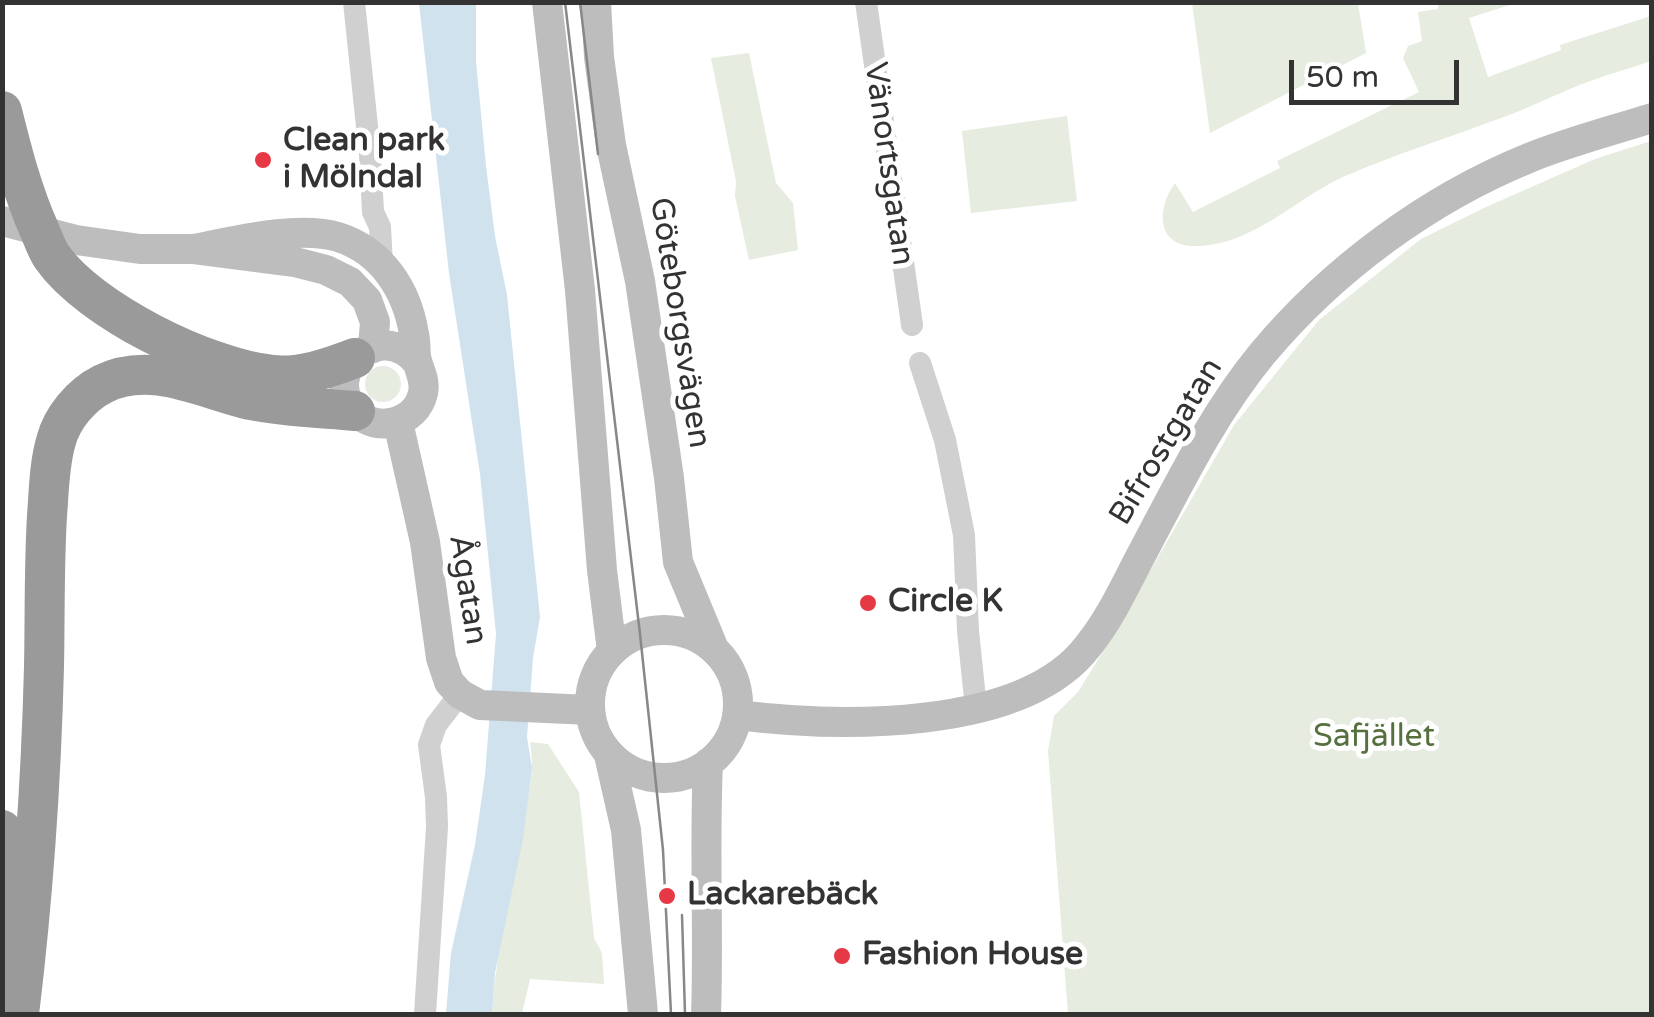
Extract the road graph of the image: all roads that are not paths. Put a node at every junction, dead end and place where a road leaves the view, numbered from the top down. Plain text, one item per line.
1 (354, 2) edge
2 (548, 2) edge
3 (596, 2) edge
4 (866, 2) edge
5 (2, 111) edge
6 (1652, 118) edge
7 (373, 212) junction
8 (2, 221) edge
9 (337, 236) junction
10 (240, 248) junction
11 (382, 263) junction
12 (912, 326) dead end
13 (364, 353) junction
14 (416, 362) junction
15 (920, 364) dead end
16 (355, 411) junction
17 (398, 422) junction
18 (714, 649) junction
19 (612, 651) junction
20 (470, 699) junction
21 (976, 708) junction
22 (590, 710) junction
23 (737, 715) junction
24 (609, 755) junction
25 (708, 764) junction
26 (2, 830) edge
27 (4, 1014) edge
28 (20, 1014) edge
29 (424, 1014) edge
30 (643, 1014) edge
31 (706, 1014) edge

1 - 7 street
2 - 19 main road
3 - 18 main road, Göteborgsvägen
4 - 12 street, Vänortsgatan
5 - 13 highway
6 - 21 main road, Bifrostgatan
7 - 9 street
7 - 11 street
8 - 10 main road
9 - 10 main road
9 - 11 main road
10 - 13 main road
11 - 14 main road
13 - 14 main road
13 - 16 main road
14 - 17 main road
15 - 21 street
16 - 17 main road
16 - 28 highway
17 - 20 main road, Ågatan
18 - 19 main road
18 - 23 main road, Göteborgsvägen
19 - 22 main road
20 - 22 main road
20 - 29 street
21 - 23 main road, Bifrostgatan
22 - 24 main road
23 - 25 main road
24 - 25 main road
24 - 30 main road
25 - 31 main road
26 - 27 highway

